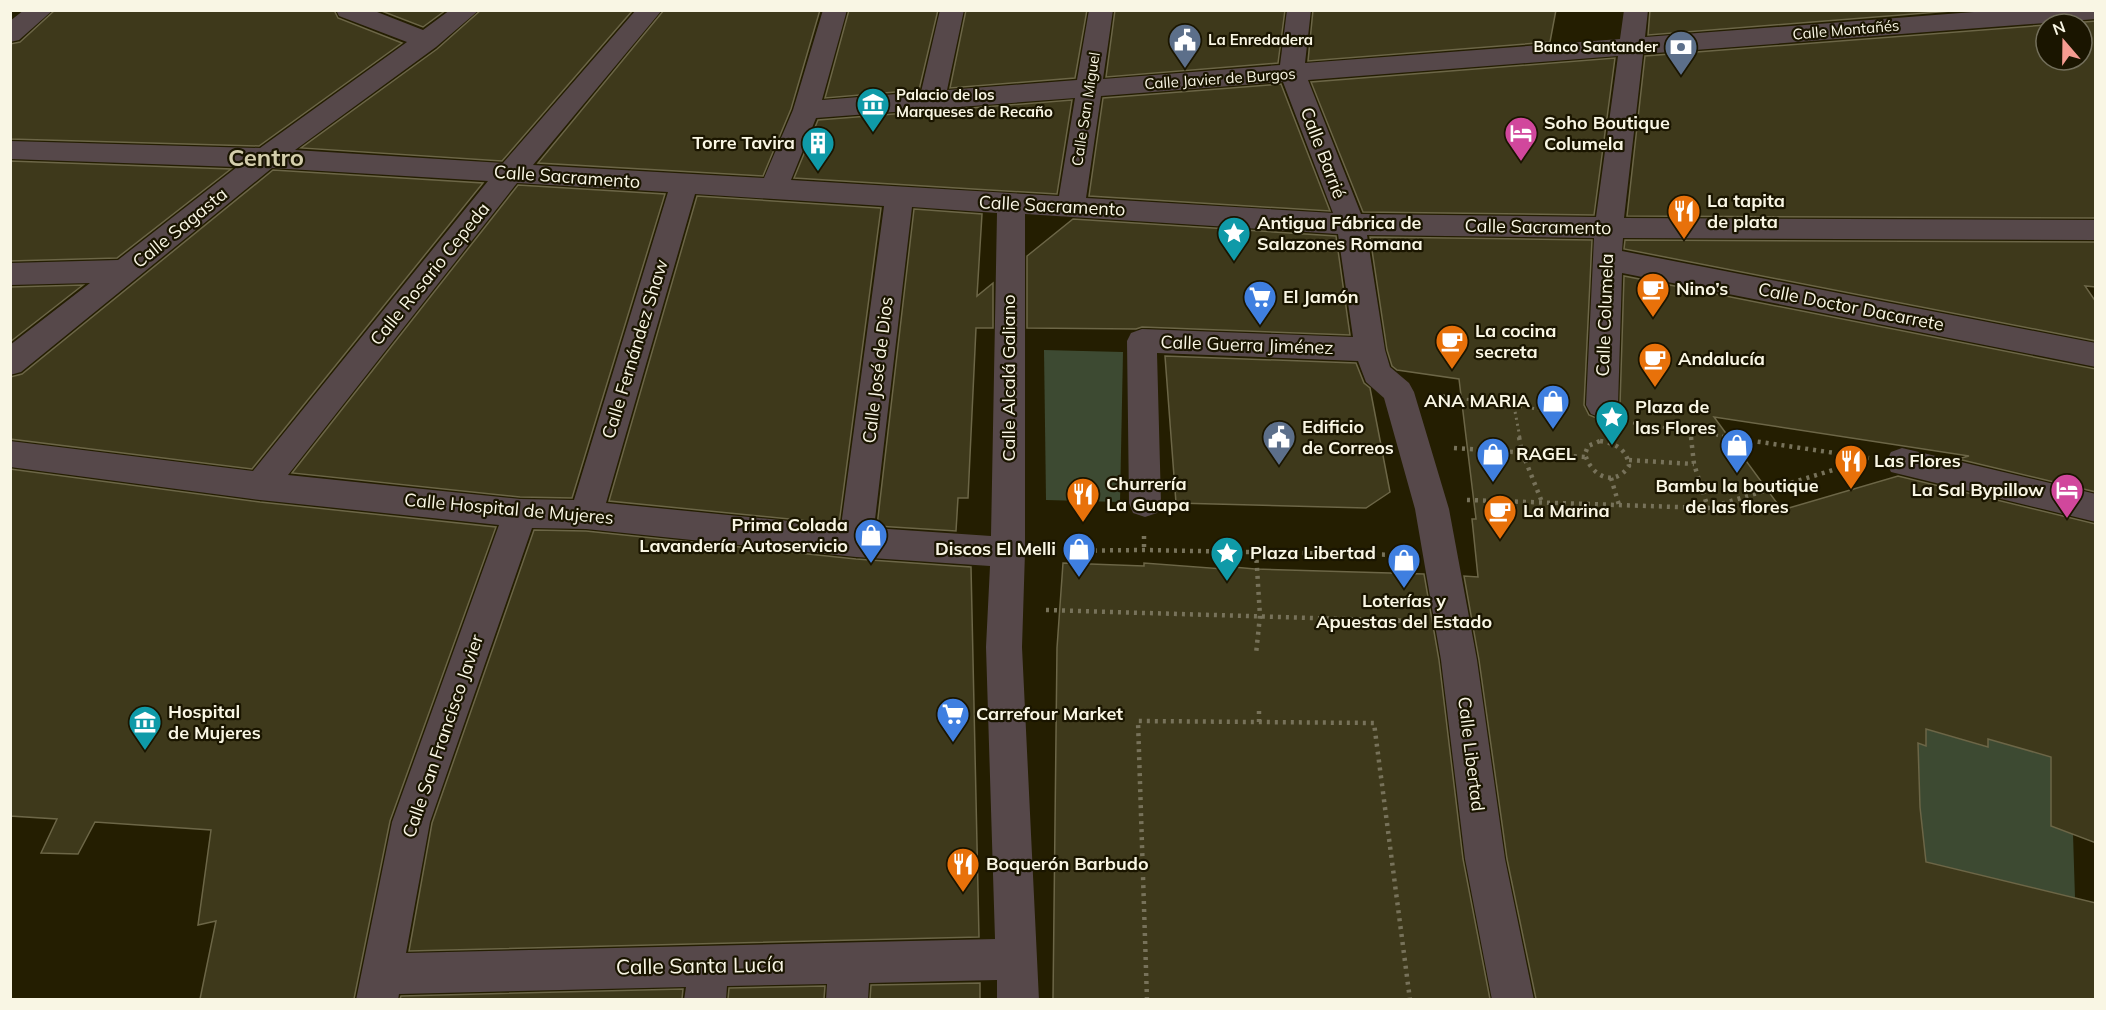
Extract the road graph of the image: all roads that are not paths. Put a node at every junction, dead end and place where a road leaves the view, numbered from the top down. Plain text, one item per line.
1 (41, 10) edge
2 (348, 10) edge
3 (467, 10) edge
4 (650, 10) edge
5 (834, 10) edge
6 (952, 10) edge
7 (1101, 10) edge
8 (1299, 10) edge
9 (1636, 10) edge
10 (2096, 11) edge
11 (10, 34) edge
12 (427, 41) junction
13 (1633, 45) junction
14 (1292, 73) junction
15 (1088, 88) junction
16 (932, 101) junction
17 (806, 110) junction
18 (10, 150) edge
19 (266, 158) junction
20 (510, 173) junction
21 (684, 184) junction
22 (772, 190) junction
23 (899, 198) junction
24 (1011, 204) junction
25 (1071, 207) junction
26 (1351, 224) junction
27 (1609, 228) junction
28 (2096, 230) edge
29 (1607, 259) junction
30 (126, 271) junction
31 (10, 274) edge
32 (1370, 350) junction
33 (2096, 355) edge
34 (10, 363) edge
35 (1398, 392) joint
36 (1602, 405) dead end
37 (10, 454) edge
38 (1902, 462) dead end
39 (260, 486) junction
40 (1145, 503) dead end
41 (2096, 508) edge
42 (520, 513) junction
43 (586, 514) junction
44 (856, 542) junction
45 (1008, 552) junction
46 (1017, 959) junction
47 (707, 982) edge
48 (848, 982) edge
49 (380, 987) edge
50 (1018, 999) edge
51 (1513, 999) edge

1 - 11 street
2 - 12 street
3 - 12 street, Calle Sagasta
4 - 20 street, Calle Rosario Cepeda
5 - 17 street
6 - 16 street
7 - 15 street, Calle San Miguel
8 - 14 street, Calle Barrié
9 - 13 street, Calle Columela
10 - 13 street, Calle Montañés
12 - 19 street, Calle Sagasta
13 - 14 street, Calle Javier de Burgos
13 - 27 street, Calle Columela
14 - 15 street, Calle Javier de Burgos
14 - 26 street, Calle Barrié
15 - 16 street, Calle Javier de Burgos
15 - 25 street, Calle San Miguel
16 - 17 street, Calle Javier de Burgos
17 - 22 street
18 - 19 street, Calle Sacramento
19 - 20 street, Calle Sacramento
19 - 30 street, Calle Sagasta
20 - 21 street, Calle Sacramento
20 - 39 street, Calle Rosario Cepeda
21 - 22 street, Calle Sacramento
21 - 43 street, Calle Fernández Shaw
22 - 23 street, Calle Sacramento
23 - 24 street, Calle Sacramento
23 - 44 street, Calle José de Dios
24 - 25 street, Calle Sacramento
24 - 45 street, Calle Alcalá Galiano
25 - 26 street, Calle Sacramento
26 - 27 street, Calle Sacramento
26 - 32 street, Calle Barrié
27 - 28 street, Calle Sacramento
27 - 29 street, Calle Columela
29 - 33 street, Calle Doctor Dacarrete
29 - 36 street, Calle Columela
30 - 31 street
30 - 34 street, Calle Sagasta
32 - 35 street, Calle Barrié
32 - 40 street, Calle Guerra Jiménez
35 - 51 street, Calle Libertad
37 - 39 street, Calle Hospital de Mujeres
38 - 41 street
39 - 42 street, Calle Hospital de Mujeres
42 - 43 street, Calle Hospital de Mujeres
42 - 49 street, Calle San Francisco Javier
43 - 44 street, Calle Hospital de Mujeres
44 - 45 street, Calle Hospital de Mujeres
45 - 46 street
46 - 48 street, Calle Santa Lucía
46 - 50 street
47 - 48 street, Calle Santa Lucía
47 - 49 street, Calle Santa Lucía

